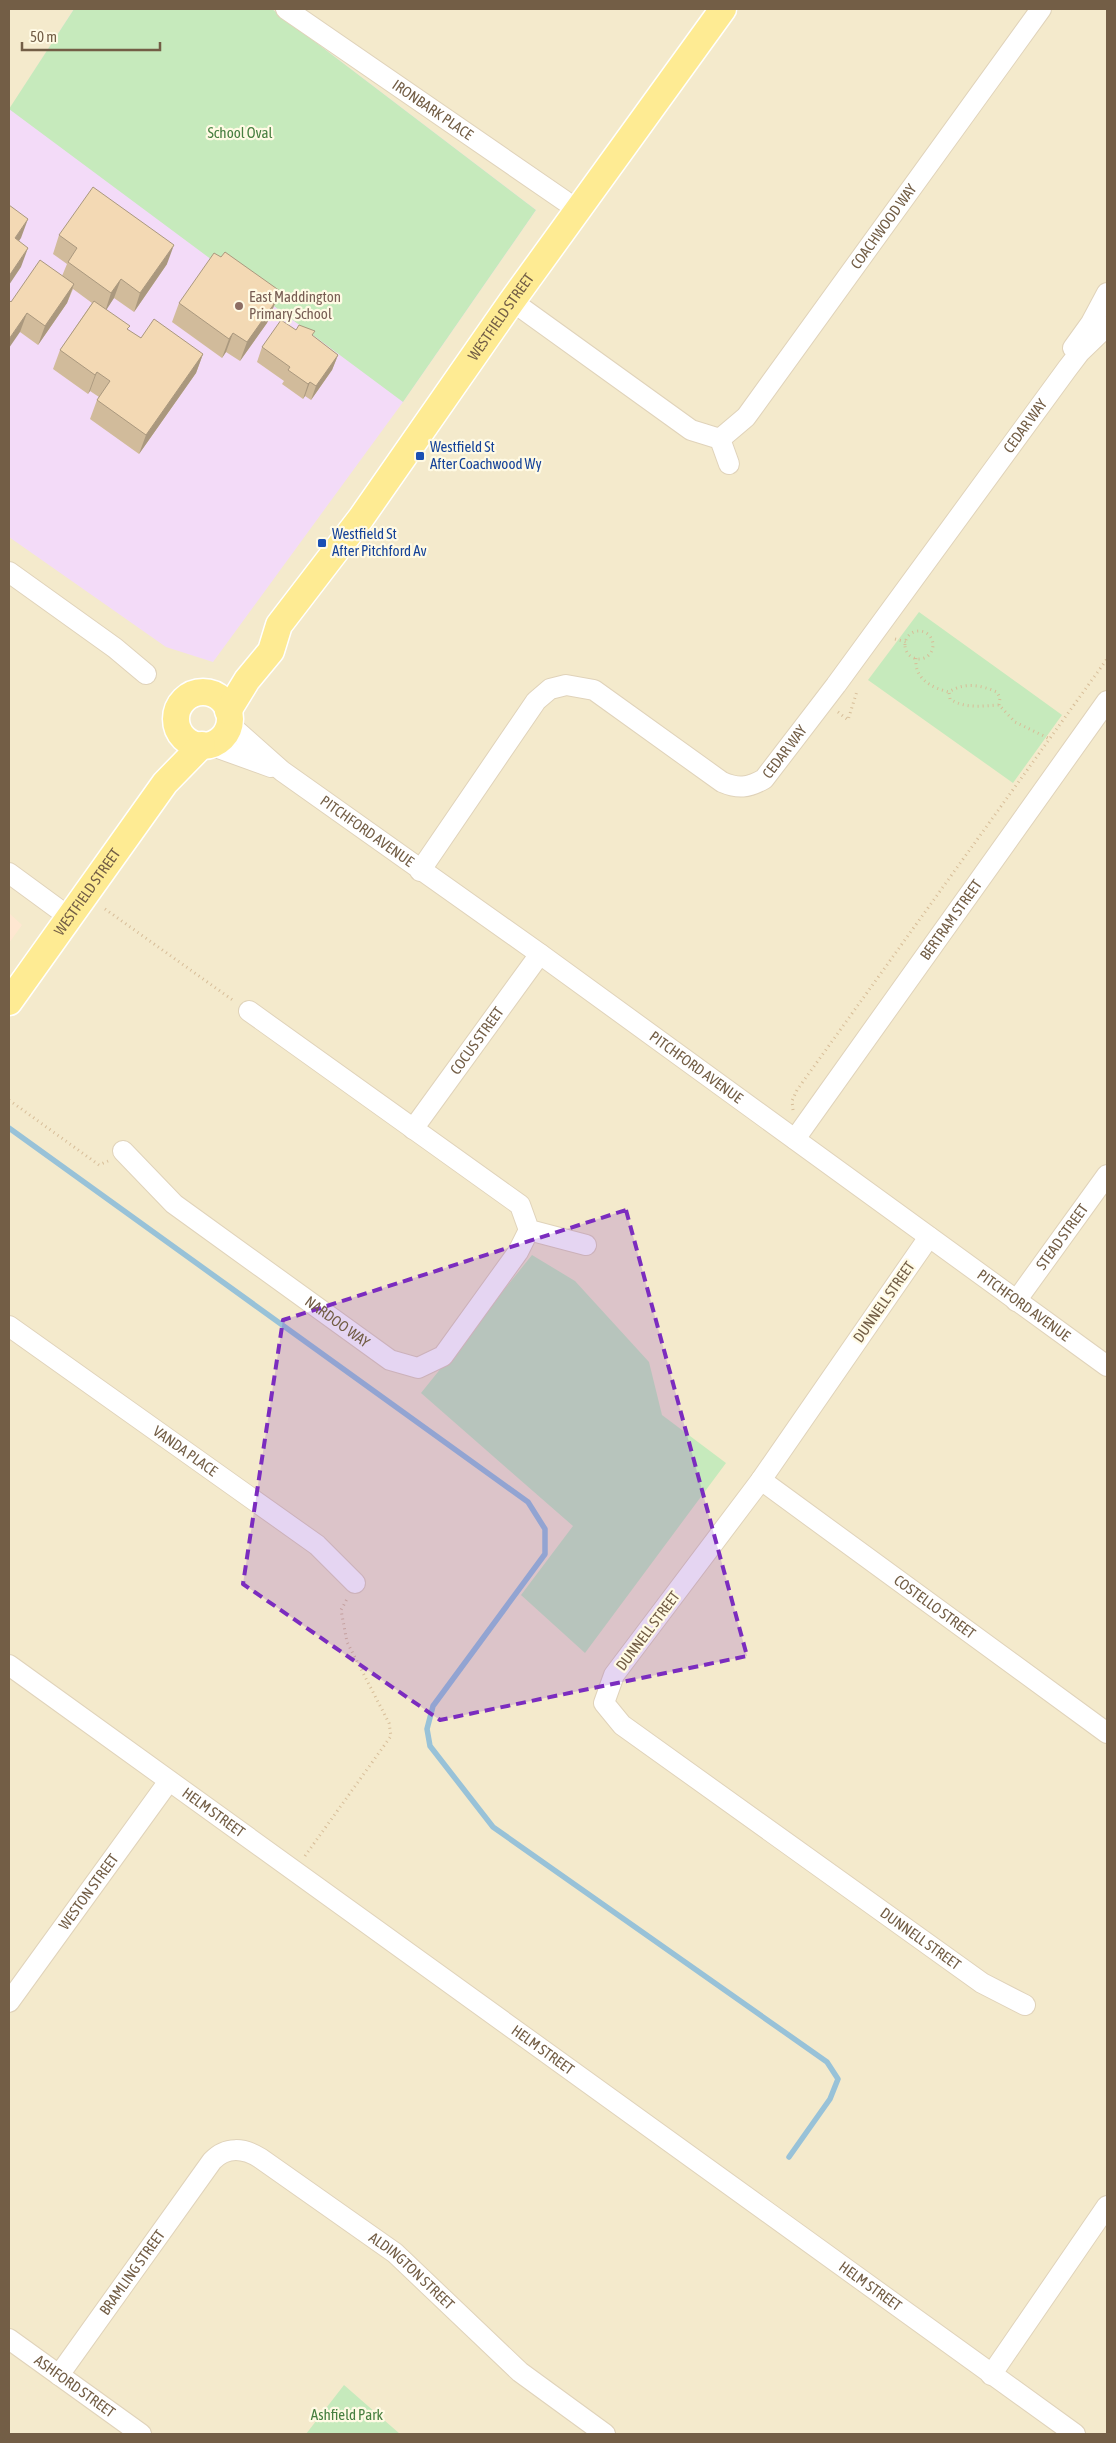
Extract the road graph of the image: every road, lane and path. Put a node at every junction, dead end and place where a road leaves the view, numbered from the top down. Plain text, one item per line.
1 (286, 9) edge
2 (1041, 9) edge
3 (721, 10) edge
4 (578, 210) junction
5 (1104, 298) edge
6 (512, 301) junction
7 (1107, 326) edge
8 (1066, 369) junction
9 (720, 439) junction
10 (729, 464) dead end
11 (9, 572) edge
12 (895, 639) dead end
13 (906, 642) junction
14 (916, 658) junction
15 (1107, 659) edge
16 (146, 674) dead end
17 (949, 692) junction
18 (1107, 701) edge
19 (999, 705) junction
20 (222, 709) junction
21 (178, 728) junction
22 (1050, 739) junction
23 (206, 745) junction
24 (282, 771) junction
25 (165, 783) junction
26 (420, 871) junction
27 (9, 873) edge
28 (105, 909) dead end
29 (70, 917) junction
30 (540, 954) junction
31 (9, 1002) edge
32 (249, 1011) joint
33 (9, 1100) edge
34 (807, 1121) junction
35 (413, 1130) junction
36 (795, 1138) junction
37 (123, 1151) dead end
38 (104, 1165) dead end
39 (1107, 1175) edge
40 (529, 1230) junction
41 (929, 1237) junction
42 (586, 1245) dead end
43 (1016, 1301) junction
44 (9, 1326) edge
45 (1107, 1366) edge
46 (761, 1480) junction
47 (355, 1583) joint
48 (9, 1665) edge
49 (1107, 1733) edge
50 (169, 1781) junction
51 (294, 1871) junction
52 (9, 2002) edge
53 (1026, 2005) dead end
54 (206, 2170) joint
55 (1107, 2206) edge
56 (9, 2339) edge
57 (991, 2374) junction
58 (59, 2375) junction
59 (141, 2434) edge
60 (605, 2434) edge
61 (1075, 2434) edge

1 - 4 street, IRONBARK PLACE
2 - 9 street, COACHWOOD WAY
3 - 4 main road, WESTFIELD STREET
4 - 6 main road, WESTFIELD STREET
5 - 8 street, CEDAR WAY
6 - 9 street
6 - 20 main road, WESTFIELD STREET
7 - 8 street, CEDAR WAY
8 - 26 street, CEDAR WAY
9 - 10 street
11 - 16 street
12 - 13 path
13 - 14 path
13 - 14 path
14 - 17 path
15 - 22 path
17 - 19 path
17 - 19 path
18 - 34 street, BERTRAM STREET
19 - 22 path
20 - 21 main road
20 - 23 main road
20 - 24 street, PITCHFORD AVENUE
21 - 23 main road
21 - 25 main road, WESTFIELD STREET
22 - 34 path
23 - 24 street, PITCHFORD AVENUE
23 - 25 main road, WESTFIELD STREET
24 - 26 street, PITCHFORD AVENUE
25 - 29 main road, WESTFIELD STREET
26 - 30 street, PITCHFORD AVENUE
27 - 29 street
28 - 32 path
29 - 31 main road, WESTFIELD STREET
30 - 35 street, COCUS STREET
30 - 36 street, PITCHFORD AVENUE
32 - 35 street
33 - 38 path
34 - 36 street, BERTRAM STREET
35 - 40 street
36 - 41 street, PITCHFORD AVENUE
37 - 40 street, NARDOO WAY
39 - 43 street, STEAD STREET
40 - 42 street
41 - 43 street, PITCHFORD AVENUE
41 - 46 street, DUNNELL STREET
43 - 45 street, PITCHFORD AVENUE
44 - 47 street, VANDA PLACE
46 - 49 street, COSTELLO STREET
46 - 53 street, DUNNELL STREET
47 - 51 path
48 - 50 street, HELM STREET
50 - 51 street, HELM STREET
50 - 52 street, WESTON STREET
51 - 57 street, HELM STREET
54 - 58 street, BRAMLING STREET
54 - 60 street, ALDINGTON STREET
55 - 57 street
56 - 58 street, ASHFORD STREET
57 - 61 street, HELM STREET
58 - 59 street, ASHFORD STREET

